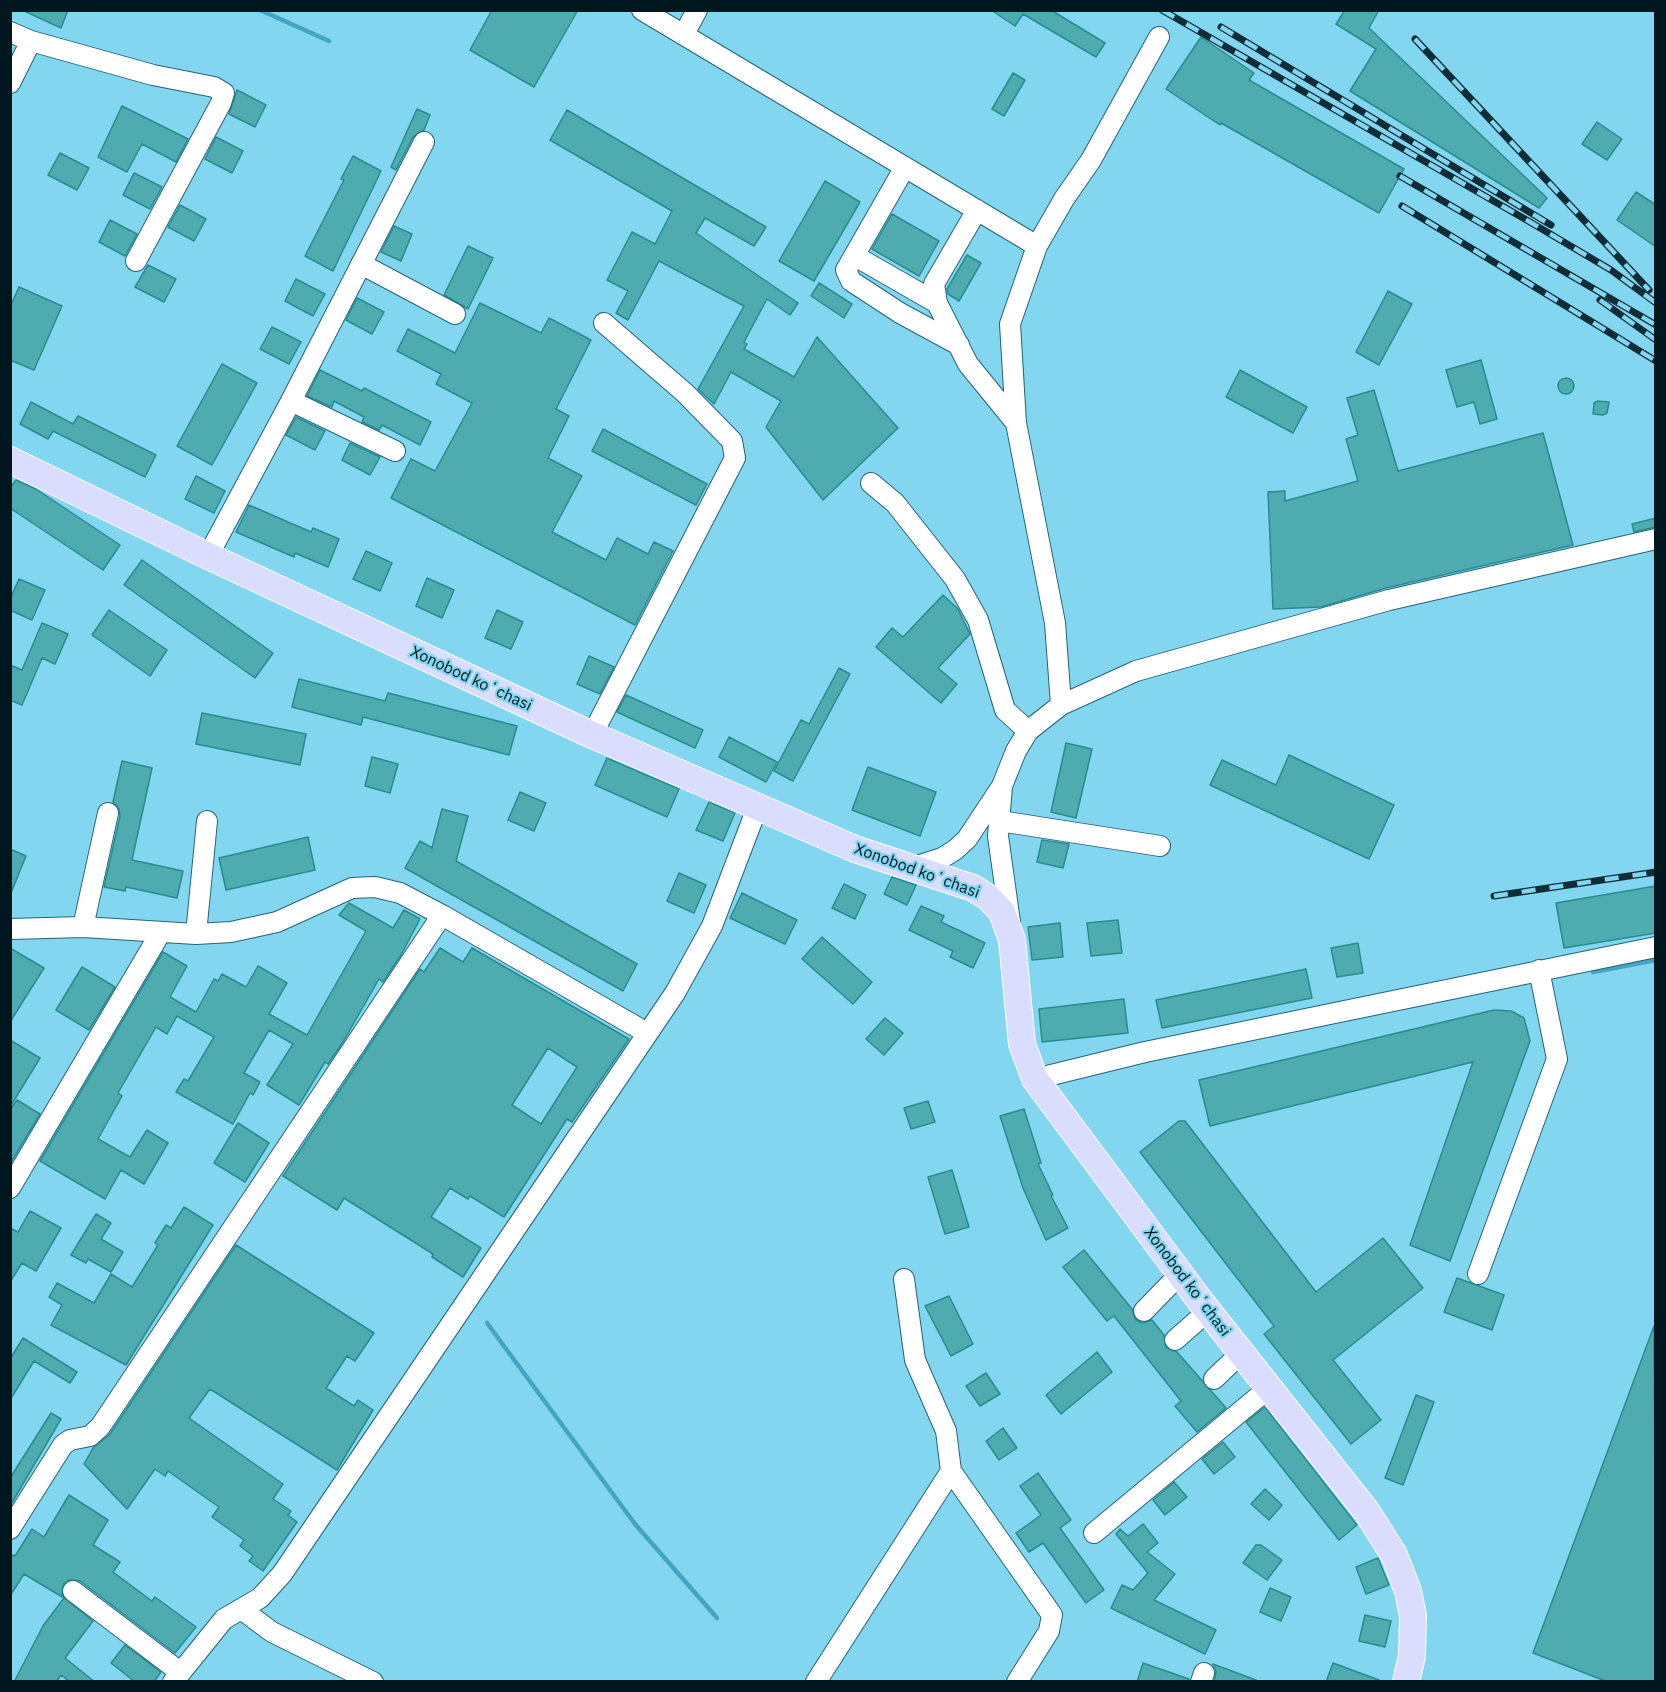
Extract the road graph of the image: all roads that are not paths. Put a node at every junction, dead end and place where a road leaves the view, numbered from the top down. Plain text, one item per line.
1 (642, 10) edge
2 (697, 10) edge
3 (10, 32) edge
4 (684, 34) junction
5 (1159, 37) dead end
6 (30, 41) junction
7 (10, 83) edge
8 (424, 142) dead end
9 (905, 167) junction
10 (977, 210) junction
11 (1037, 246) junction
12 (855, 256) junction
13 (136, 261) dead end
14 (361, 264) junction
15 (937, 303) junction
16 (455, 314) dead end
17 (604, 323) dead end
18 (959, 345) junction
19 (291, 401) junction
20 (1016, 423) junction
21 (395, 451) dead end
22 (10, 460) edge
23 (871, 483) dead end
24 (1656, 539) edge
25 (208, 556) junction
26 (1061, 705) junction
27 (1028, 731) junction
28 (592, 735) junction
29 (1002, 786) junction
30 (757, 808) junction
31 (108, 813) dead end
32 (207, 821) dead end
33 (1000, 821) junction
34 (1160, 846) dead end
35 (911, 868) junction
36 (442, 915) junction
37 (83, 927) junction
38 (10, 929) edge
39 (161, 932) junction
40 (196, 934) junction
41 (1012, 940) junction
42 (1656, 947) edge
43 (1539, 970) junction
44 (647, 1033) junction
45 (1035, 1079) junction
46 (10, 1188) edge
47 (1180, 1274) junction
48 (1478, 1274) dead end
49 (904, 1279) dead end
50 (1144, 1311) dead end
51 (1208, 1311) junction
52 (1175, 1341) dead end
53 (1241, 1353) junction
54 (1214, 1379) dead end
55 (1269, 1388) junction
56 (951, 1471) junction
57 (10, 1529) edge
58 (1094, 1533) dead end
59 (73, 1591) dead end
60 (242, 1609) junction
61 (177, 1677) edge
62 (373, 1682) edge
63 (816, 1682) edge
64 (1017, 1682) edge
65 (1406, 1682) edge

1 - 4 street
2 - 4 street
3 - 6 street
4 - 9 street
5 - 11 street
6 - 7 street
6 - 13 street
8 - 14 street
9 - 10 street
9 - 12 street
10 - 11 street
10 - 15 street
11 - 20 street
12 - 15 street
12 - 18 street
14 - 16 street
14 - 19 street
15 - 18 street
17 - 28 street
18 - 20 street
19 - 21 street
19 - 25 street
20 - 26 street
22 - 25 main road, Xonobod koʻchasi
23 - 27 street
24 - 26 street
25 - 28 main road, Xonobod koʻchasi
26 - 27 street
27 - 29 street
28 - 30 main road, Xonobod koʻchasi
29 - 33 street
29 - 35 street
30 - 35 main road, Xonobod koʻchasi
30 - 44 street
31 - 37 street
32 - 40 street
33 - 34 street
33 - 41 street
35 - 41 main road, Xonobod koʻchasi
36 - 40 street
36 - 44 street
36 - 57 street
37 - 38 street
37 - 39 street
39 - 40 street
39 - 46 street
41 - 45 main road, Xonobod koʻchasi
42 - 43 street
43 - 45 street
43 - 48 street
44 - 60 street
45 - 47 main road, Xonobod koʻchasi
47 - 50 street
47 - 51 main road, Xonobod koʻchasi
49 - 56 street
51 - 52 street
51 - 53 main road, Xonobod koʻchasi
53 - 54 street
53 - 55 main road, Xonobod koʻchasi
55 - 58 street
55 - 65 main road, Xonobod koʻchasi
56 - 63 street
56 - 64 street
59 - 61 street
60 - 61 street
60 - 62 street

